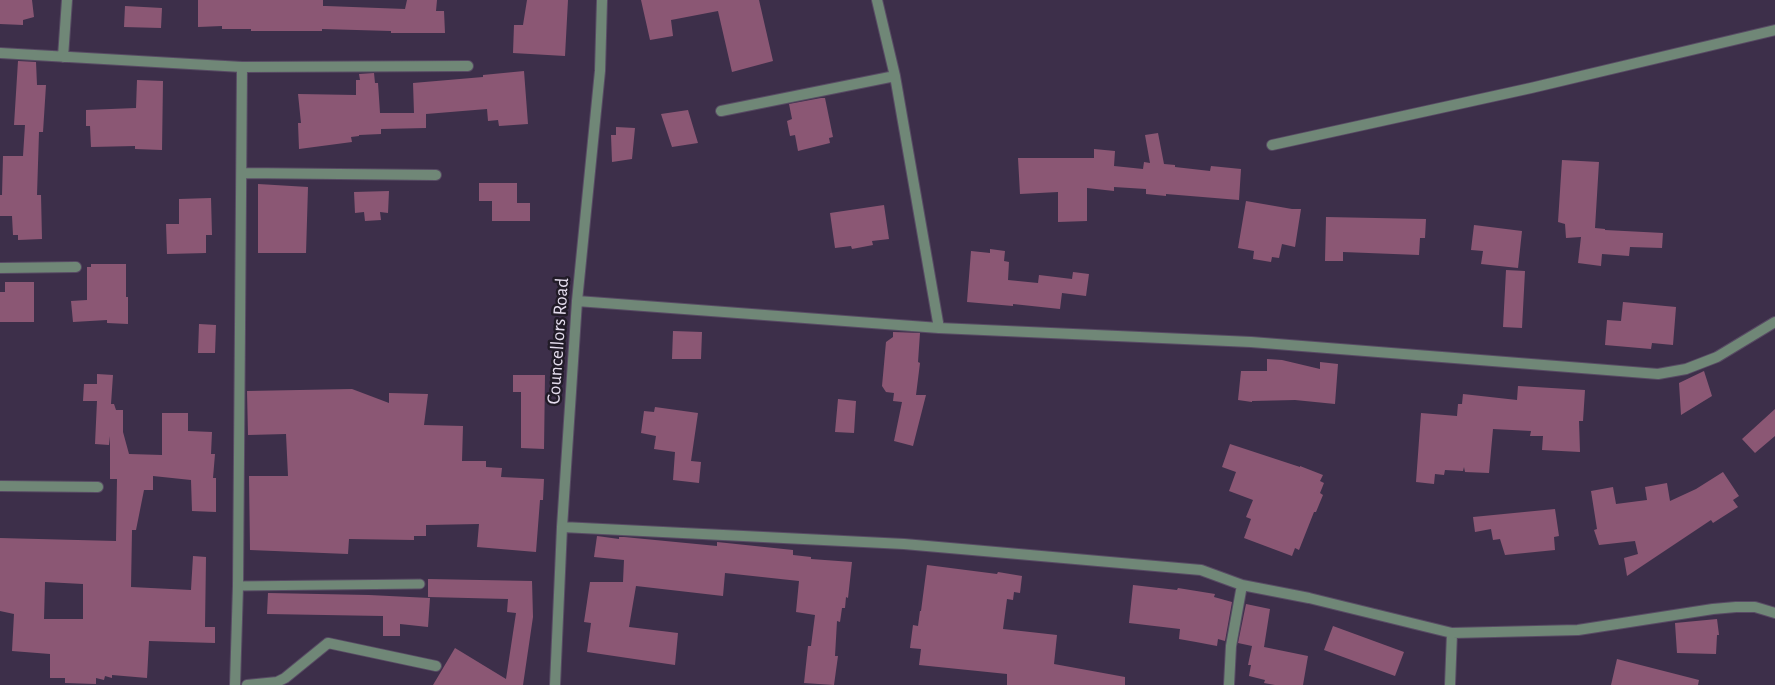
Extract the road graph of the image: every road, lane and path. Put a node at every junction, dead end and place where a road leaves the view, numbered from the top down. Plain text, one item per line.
1 (67, 0) edge
2 (602, 0) edge
3 (877, 0) edge
4 (1775, 30) edge
5 (0, 53) edge
6 (63, 57) junction
7 (468, 66) dead end
8 (242, 67) junction
9 (895, 76) junction
10 (721, 111) dead end
11 (1272, 145) dead end
12 (242, 174) junction
13 (436, 175) dead end
14 (76, 267) dead end
15 (0, 268) edge
16 (577, 301) junction
17 (1775, 322) edge
18 (939, 328) junction
19 (0, 486) edge
20 (98, 487) dead end
21 (562, 527) junction
22 (420, 584) dead end
23 (1242, 585) junction
24 (238, 586) junction
25 (1775, 613) edge
26 (1452, 633) junction
27 (436, 666) dead end
28 (235, 685) edge
29 (248, 685) edge
30 (555, 685) edge
31 (1229, 685) edge
32 (1450, 685) edge

1 - 6 street
2 - 16 street, Councellors Road
3 - 9 street
4 - 11 street
5 - 6 street
6 - 8 street
7 - 8 street
8 - 12 street
9 - 10 street
9 - 18 street
12 - 13 street
12 - 24 street
14 - 15 street
16 - 18 street
16 - 21 street, Councellors Road
17 - 18 street
19 - 20 street
21 - 23 street
21 - 30 street, Councellors Road
22 - 24 lane
23 - 26 street
23 - 31 street
24 - 28 street
25 - 26 street
26 - 32 street
27 - 29 street

